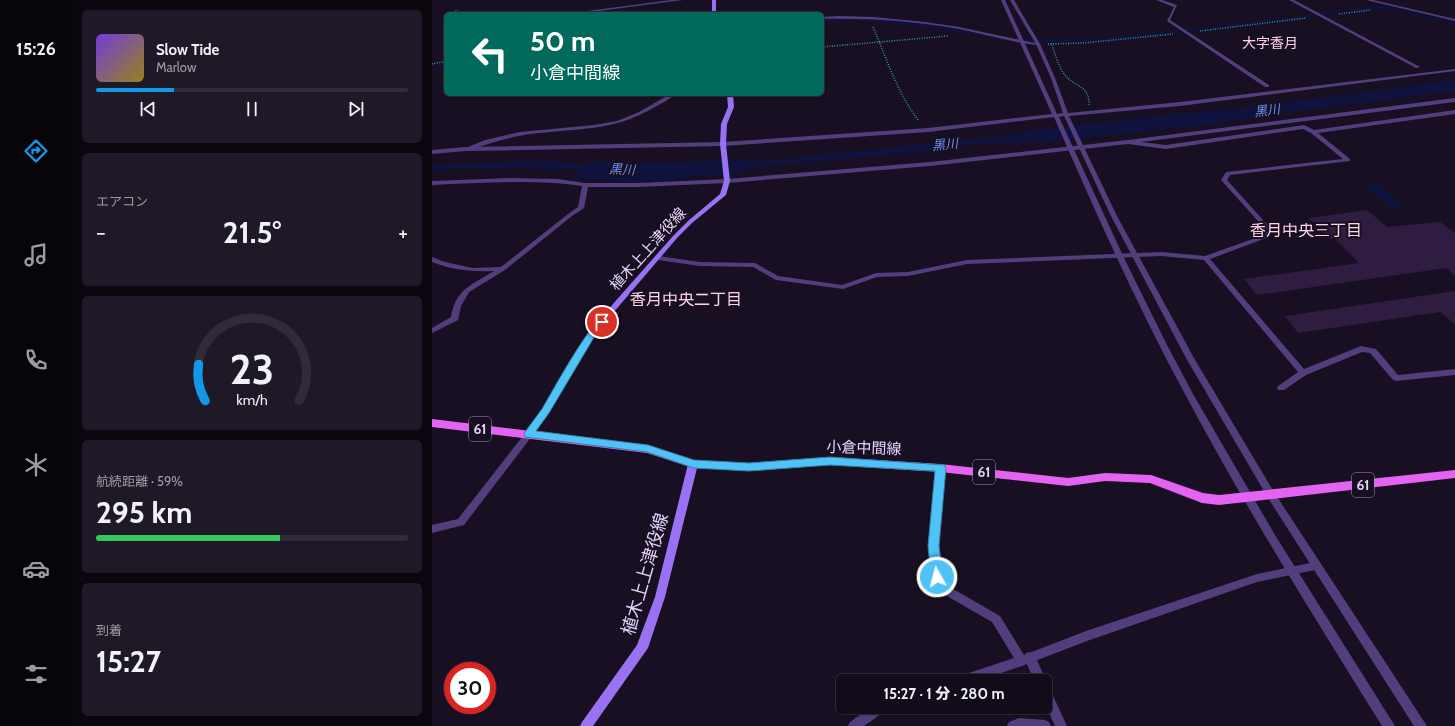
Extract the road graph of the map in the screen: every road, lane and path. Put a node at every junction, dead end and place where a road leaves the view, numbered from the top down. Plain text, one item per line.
1 (681, 0) edge
2 (714, 0) edge
3 (1003, 0) edge
4 (1012, 0) edge
5 (1158, 0) edge
6 (1291, 0) edge
7 (1368, 0) edge
8 (1376, 9) dead end
9 (455, 10) dead end
10 (463, 12) edge
11 (582, 12) edge
12 (714, 12) edge
13 (1322, 16) junction
14 (867, 17) junction
15 (824, 18) edge
16 (1455, 20) edge
17 (1187, 32) junction
18 (951, 36) dead end
19 (880, 42) junction
20 (1024, 42) junction
21 (1038, 44) junction
22 (1051, 44) junction
23 (824, 47) edge
24 (444, 61) edge
25 (432, 64) edge
26 (1418, 66) dead end
27 (1455, 70) edge
28 (1267, 86) dead end
29 (670, 96) edge
30 (730, 96) edge
31 (1455, 100) edge
32 (1455, 112) edge
33 (1086, 113) junction
34 (1057, 118) junction
35 (1067, 118) junction
36 (928, 130) junction
37 (1313, 132) junction
38 (1128, 142) junction
39 (723, 144) junction
40 (1081, 147) junction
41 (466, 148) junction
42 (1070, 148) junction
43 (432, 152) edge
44 (727, 179) junction
45 (432, 183) edge
46 (585, 185) junction
47 (1118, 255) junction
48 (1135, 255) junction
49 (658, 258) junction
50 (1206, 258) junction
51 (432, 259) edge
52 (503, 269) junction
53 (432, 331) edge
54 (1455, 372) edge
55 (1303, 373) junction
56 (1281, 388) dead end
57 (432, 423) edge
58 (529, 434) junction
59 (694, 464) junction
60 (940, 468) junction
61 (1455, 474) edge
62 (1271, 495) junction
63 (1247, 498) junction
64 (432, 530) edge
65 (1315, 566) junction
66 (1291, 571) junction
67 (1026, 659) junction
68 (981, 674) edge
69 (1036, 674) edge
70 (1052, 706) edge
71 (871, 714) edge
72 (586, 726) edge
73 (854, 726) edge
74 (1013, 726) edge
75 (1045, 726) edge
76 (1061, 726) edge
77 (1389, 726) edge
78 (1421, 726) edge

1 - 11 street
2 - 12 main road
3 - 20 street
4 - 21 street
5 - 17 street
6 - 13 street
7 - 16 street
8 - 13 path
9 - 10 street
13 - 17 path
13 - 26 street
14 - 15 street
14 - 19 path
14 - 20 street
17 - 22 path
17 - 28 street
18 - 19 path
19 - 23 path
19 - 36 path
20 - 21 street
20 - 34 street
21 - 22 path
21 - 35 street
22 - 33 path
24 - 25 path
27 - 33 street
29 - 41 street
30 - 39 main road, 植木上上津役線
31 - 38 street
32 - 37 street
33 - 35 street
34 - 35 street
34 - 36 street
34 - 42 street
35 - 40 street
36 - 39 street
37 - 38 street
37 - 50 street
38 - 40 street
39 - 41 street
39 - 44 main road, 植木上上津役線
40 - 42 street
40 - 48 street
41 - 43 street
42 - 44 street
42 - 47 street
44 - 46 street
44 - 49 main road, 植木上上津役線
45 - 46 street
46 - 52 street
47 - 48 street
47 - 49 street
47 - 63 street
48 - 50 street
48 - 62 street
49 - 58 main road, 植木上上津役線
50 - 55 street
51 - 52 street
52 - 53 street
54 - 55 street
55 - 56 street
57 - 58 main road, 小倉中間線 / 61
58 - 59 main road, 小倉中間線 / 61
58 - 64 street
59 - 60 main road, 小倉中間線 / 61
59 - 72 main road, 植木上上津役線
60 - 63 main road, 小倉中間線 / 61
60 - 67 street
61 - 62 main road, 61
62 - 63 main road, 小倉中間線 / 61
62 - 65 street
63 - 66 street
65 - 66 street
65 - 78 street
66 - 67 street
66 - 77 street
67 - 68 street
67 - 69 street
70 - 76 street
71 - 73 street
74 - 75 street

